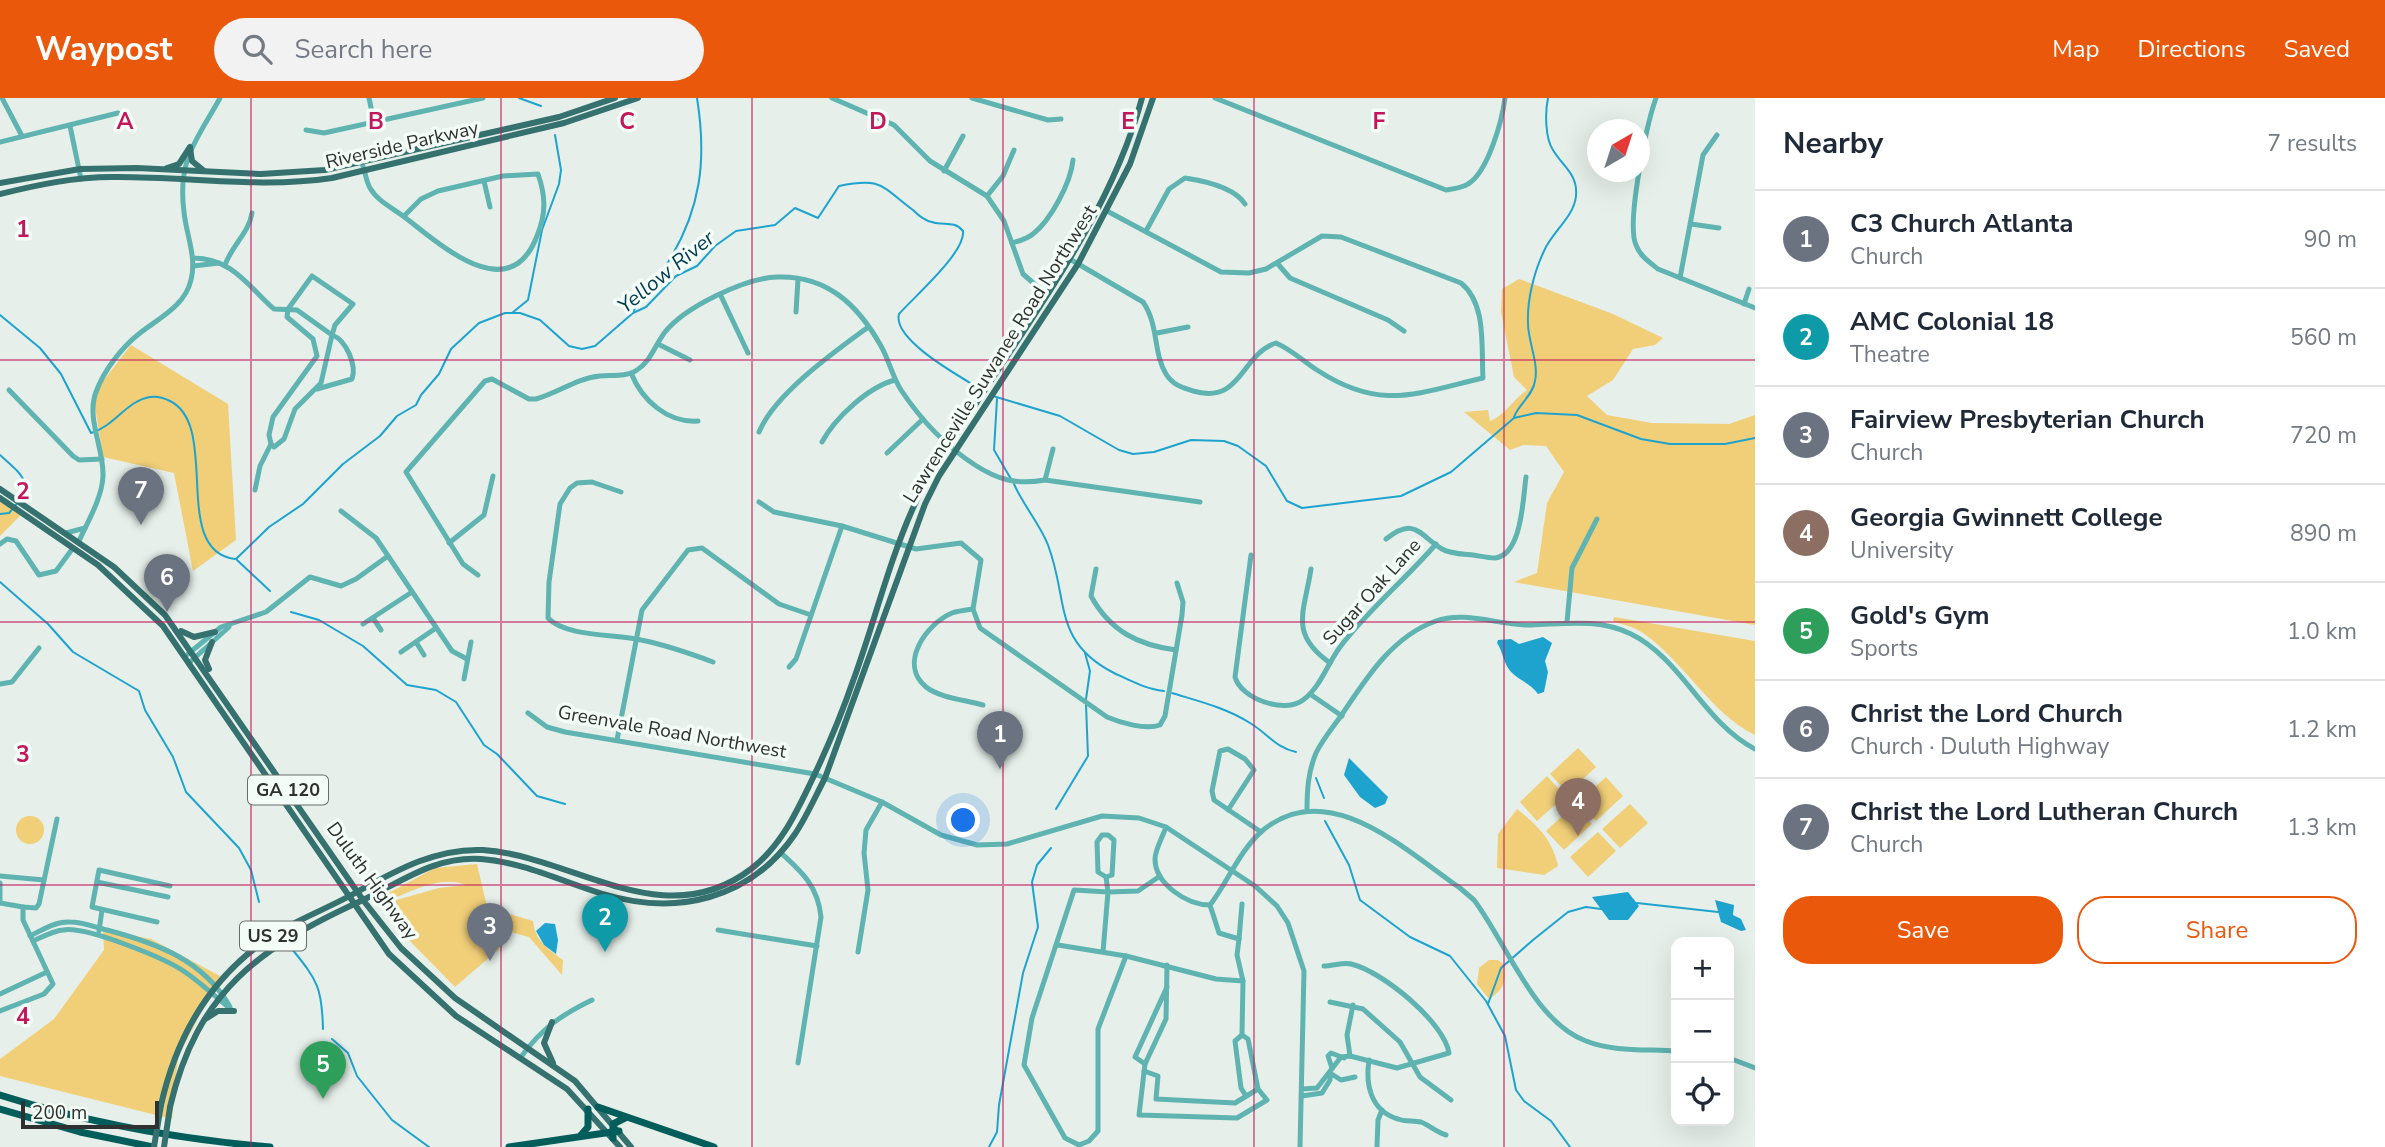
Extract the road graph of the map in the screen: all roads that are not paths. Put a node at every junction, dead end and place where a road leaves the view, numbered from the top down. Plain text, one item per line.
1 (2, 98) edge
2 (220, 98) edge
3 (369, 98) edge
4 (483, 98) edge
5 (615, 98) edge
6 (638, 98) edge
7 (832, 98) edge
8 (972, 98) edge
9 (1142, 98) edge
10 (1153, 98) edge
11 (1215, 98) edge
12 (1504, 98) edge
13 (1656, 98) edge
14 (118, 113) dead end
15 (1061, 119) dead end
16 (1650, 119) edge
17 (374, 122) junction
18 (70, 126) junction
19 (306, 130) dead end
20 (1717, 135) dead end
21 (22, 136) junction
22 (963, 136) dead end
23 (0, 142) edge
24 (190, 146) junction
25 (1014, 150) dead end
26 (1073, 160) dead end
27 (362, 163) junction
28 (80, 169) junction
29 (164, 169) junction
30 (184, 170) junction
31 (204, 171) junction
32 (944, 171) junction
33 (365, 172) junction
34 (81, 179) junction
35 (184, 181) junction
36 (484, 181) junction
37 (1637, 182) edge
38 (0, 184) edge
39 (0, 194) edge
40 (987, 196) junction
41 (1245, 204) dead end
42 (490, 207) dead end
43 (1107, 211) junction
44 (252, 213) dead end
45 (404, 216) junction
46 (1691, 224) junction
47 (1719, 228) dead end
48 (1146, 231) junction
49 (1012, 243) junction
50 (193, 258) junction
51 (1068, 258) junction
52 (1277, 263) junction
53 (222, 264) junction
54 (1078, 264) junction
55 (193, 266) junction
56 (1680, 278) junction
57 (798, 279) junction
58 (1749, 289) dead end
59 (1046, 295) junction
60 (721, 296) junction
61 (1744, 304) junction
62 (1755, 308) edge
63 (288, 309) junction
64 (796, 312) dead end
65 (1188, 327) dead end
66 (867, 328) junction
67 (1404, 331) dead end
68 (1157, 333) junction
69 (332, 335) junction
70 (658, 344) junction
71 (748, 353) dead end
72 (690, 360) dead end
73 (631, 373) junction
74 (895, 380) junction
75 (9, 390) dead end
76 (316, 390) junction
77 (923, 419) junction
78 (698, 421) dead end
79 (759, 432) dead end
80 (822, 442) dead end
81 (271, 444) junction
82 (948, 446) junction
83 (1053, 449) dead end
84 (956, 452) junction
85 (887, 453) dead end
86 (102, 459) junction
87 (493, 476) dead end
88 (1526, 477) dead end
89 (1045, 480) junction
90 (0, 489) edge
91 (256, 490) dead end
92 (621, 492) dead end
93 (0, 499) edge
94 (10, 500) junction
95 (759, 502) dead end
96 (1200, 502) dead end
97 (341, 512) dead end
98 (1597, 519) dead end
99 (35, 522) junction
100 (842, 526) junction
101 (85, 528) junction
102 (66, 533) junction
103 (1385, 539) dead end
104 (79, 541) junction
105 (449, 543) junction
106 (0, 544) edge
107 (898, 544) junction
108 (1436, 544) junction
109 (907, 547) junction
110 (73, 548) junction
111 (1251, 555) dead end
112 (85, 556) junction
113 (388, 556) junction
114 (67, 559) junction
115 (114, 567) junction
116 (1096, 569) dead end
117 (1311, 569) dead end
118 (478, 575) dead end
119 (1177, 583) dead end
120 (412, 592) junction
121 (973, 609) junction
122 (811, 615) junction
123 (373, 618) junction
124 (1567, 622) junction
125 (363, 624) dead end
126 (232, 625) junction
127 (175, 627) junction
128 (436, 628) junction
129 (381, 630) dead end
130 (215, 632) junction
131 (636, 638) junction
132 (212, 642) junction
133 (416, 642) junction
134 (471, 642) dead end
135 (39, 648) dead end
136 (1176, 650) junction
137 (401, 652) dead end
138 (194, 654) junction
139 (424, 654) dead end
140 (188, 659) junction
141 (467, 659) junction
142 (713, 663) dead end
143 (1330, 663) junction
144 (789, 667) dead end
145 (464, 679) dead end
146 (213, 681) junction
147 (0, 684) edge
148 (1310, 694) junction
149 (983, 705) dead end
150 (528, 713) dead end
151 (1342, 716) junction
152 (617, 740) junction
153 (1755, 749) edge
154 (815, 774) junction
155 (825, 778) junction
156 (882, 802) junction
157 (1228, 810) junction
158 (1307, 810) junction
159 (57, 819) dead end
160 (1166, 827) junction
161 (1261, 832) junction
162 (780, 852) junction
163 (1233, 870) junction
164 (0, 876) edge
165 (1160, 876) junction
166 (1106, 877) junction
167 (44, 880) junction
168 (97, 882) junction
169 (0, 883) edge
170 (170, 886) dead end
171 (1108, 891) junction
172 (358, 892) junction
173 (168, 897) dead end
174 (348, 897) junction
175 (363, 900) junction
176 (0, 903) edge
177 (353, 904) junction
178 (1242, 904) dead end
179 (1210, 905) junction
180 (23, 907) junction
181 (103, 910) junction
182 (157, 922) dead end
183 (99, 928) junction
184 (718, 930) dead end
185 (98, 937) junction
186 (31, 939) junction
187 (1239, 939) junction
188 (1058, 945) junction
189 (817, 946) junction
190 (858, 952) dead end
191 (1103, 952) junction
192 (1126, 956) junction
193 (1167, 965) junction
194 (1324, 966) dead end
195 (47, 972) junction
196 (1243, 981) junction
197 (216, 985) junction
198 (1167, 987) junction
199 (211, 992) junction
200 (0, 994) edge
201 (220, 996) junction
202 (592, 1000) dead end
203 (1330, 1002) dead end
204 (1353, 1005) junction
205 (0, 1011) edge
206 (234, 1011) dead end
207 (552, 1022) junction
208 (200, 1024) junction
209 (1242, 1035) junction
210 (528, 1047) junction
211 (1671, 1051) edge
212 (522, 1057) junction
213 (1347, 1057) junction
214 (1369, 1060) junction
215 (1734, 1060) edge
216 (798, 1063) dead end
217 (1412, 1064) junction
218 (554, 1065) junction
219 (1144, 1067) junction
220 (1755, 1068) edge
221 (1331, 1070) junction
222 (1355, 1077) dead end
223 (1258, 1088) junction
224 (1302, 1092) junction
225 (0, 1096) edge
226 (1246, 1096) junction
227 (1451, 1100) dead end
228 (1193, 1101) junction
229 (598, 1107) junction
230 (588, 1108) junction
231 (0, 1109) edge
232 (1382, 1110) junction
233 (1192, 1116) junction
234 (626, 1118) junction
235 (613, 1131) junction
236 (1446, 1135) dead end
237 (581, 1136) junction
238 (1377, 1146) edge
239 (154, 1147) edge
240 (164, 1147) edge
241 (270, 1147) edge
242 (509, 1147) edge
243 (620, 1147) edge
244 (631, 1147) edge
245 (714, 1147) edge
246 (1300, 1147) edge

1 - 21 street
2 - 24 street
3 - 17 street
4 - 17 street
5 - 27 main road, Riverside Parkway
6 - 33 main road, Riverside Parkway
7 - 32 street
8 - 15 street
9 - 51 main road, Lawrenceville Suwanee Road Northwest
10 - 43 main road, Lawrenceville Suwanee Road Northwest
11 - 12 street
13 - 16 street
14 - 18 street
17 - 19 street
18 - 21 street
18 - 28 street
20 - 46 street
21 - 23 street
22 - 32 street
24 - 29 main road
24 - 30 street
24 - 31 main road
25 - 40 street
26 - 49 street
27 - 31 main road, Riverside Parkway
27 - 33 street
28 - 29 main road, Riverside Parkway
28 - 34 street
28 - 38 main road, Riverside Parkway
29 - 30 main road, Riverside Parkway
30 - 31 main road, Riverside Parkway
30 - 35 street
32 - 40 street
33 - 35 main road, Riverside Parkway
33 - 45 street
34 - 35 main road, Riverside Parkway
34 - 39 main road, Riverside Parkway
35 - 50 street
36 - 42 street
36 - 45 street
36 - 45 street
37 - 56 street
40 - 49 street
41 - 48 street
43 - 48 street
43 - 54 main road, Lawrenceville Suwanee Road Northwest
44 - 53 street
46 - 47 street
46 - 56 street
48 - 52 street
49 - 59 street
50 - 53 street
50 - 55 street
51 - 54 street
51 - 59 main road, Lawrenceville Suwanee Road Northwest
52 - 67 street
52 - 68 street
53 - 55 street
53 - 63 street
54 - 68 street
54 - 84 main road, Lawrenceville Suwanee Road Northwest
55 - 86 street
56 - 61 street
57 - 60 street
57 - 64 street
57 - 66 street
58 - 61 street
59 - 82 main road, Lawrenceville Suwanee Road Northwest
60 - 70 street
60 - 71 street
61 - 62 street
63 - 69 street
63 - 69 street
63 - 81 street
65 - 68 street
66 - 74 street
66 - 79 street
69 - 76 street
69 - 76 street
70 - 72 street
70 - 73 street
73 - 78 street
73 - 105 street
74 - 77 street
74 - 80 street
75 - 86 street
76 - 81 street
77 - 82 street
77 - 85 street
81 - 91 street
82 - 84 street
82 - 107 main road, Lawrenceville Suwanee Road Northwest
83 - 89 street
84 - 89 street
84 - 109 main road, Lawrenceville Suwanee Road Northwest
86 - 101 street
87 - 105 street
88 - 108 street
89 - 96 street
90 - 94 main road, Duluth Highway / GA 120
92 - 131 street
93 - 94 main road, Duluth Highway / GA 120
94 - 99 main road, Duluth Highway / GA 120
94 - 102 main road, Duluth Highway / GA 120
95 - 100 street
97 - 113 street
98 - 124 street
99 - 104 main road
99 - 110 main road, Duluth Highway / GA 120
100 - 107 street
100 - 122 street
101 - 102 street
101 - 104 street
102 - 104 main road, Duluth Highway / GA 120
103 - 108 street
104 - 115 main road, Duluth Highway / GA 120
105 - 118 street
106 - 114 street
107 - 109 street
107 - 154 main road, Lawrenceville Suwanee Road Northwest
108 - 143 street, Sugar Oak Lane
109 - 121 street
109 - 155 main road, Lawrenceville Suwanee Road Northwest
110 - 112 main road, Duluth Highway / GA 120
110 - 114 street
110 - 115 main road
111 - 148 street
112 - 114 street
112 - 140 main road, Duluth Highway / GA 120
113 - 120 street
113 - 126 street
115 - 127 main road, Duluth Highway / GA 120
116 - 136 street
117 - 143 street
119 - 136 street
120 - 123 street
120 - 128 street
121 - 136 street
121 - 149 street
122 - 131 street
122 - 144 street
123 - 125 street
123 - 129 street
124 - 151 street
124 - 153 street
126 - 130 street
126 - 132 street
127 - 130 main road
127 - 138 main road, Duluth Highway / GA 120
128 - 133 street
128 - 141 street
130 - 138 street
131 - 142 street
131 - 152 street
132 - 138 street
132 - 146 main road
133 - 137 street
133 - 139 street
134 - 141 street
135 - 147 street
138 - 140 street
138 - 146 main road, Duluth Highway / GA 120
140 - 174 main road, Duluth Highway / GA 120
141 - 145 street
143 - 148 street, Sugar Oak Lane
146 - 172 main road, Duluth Highway / GA 120
148 - 151 street
150 - 152 street, Greenvale Road Northwest
151 - 158 street
152 - 154 street, Greenvale Road Northwest
154 - 155 street, Greenvale Road Northwest
154 - 172 main road, Lawrenceville Suwanee Road Northwest
155 - 156 street, Greenvale Road Northwest
155 - 162 main road, Lawrenceville Suwanee Road Northwest
156 - 160 street, Greenvale Road Northwest
156 - 190 street
157 - 157 street
157 - 161 street
158 - 161 street
158 - 211 street
159 - 167 street
160 - 163 street, Greenvale Road Northwest
160 - 165 street
161 - 163 street
162 - 175 main road, Lawrenceville Suwanee Road Northwest
162 - 189 street
163 - 179 street
163 - 224 street, Greenvale Road Northwest
164 - 167 street
165 - 171 street
165 - 179 street
166 - 166 street
166 - 171 street
167 - 180 street
168 - 170 street
168 - 173 street
168 - 181 street
169 - 176 street
171 - 188 street
171 - 191 street
172 - 174 main road, US 29
172 - 175 main road, Duluth Highway / GA 120
174 - 177 main road, Duluth Highway / GA 120
174 - 197 main road, US 29
175 - 177 main road
175 - 210 main road, Duluth Highway / GA 120
176 - 180 street
177 - 201 main road, US 29
177 - 212 main road, Duluth Highway / GA 120
178 - 187 street
179 - 187 street
180 - 186 street
181 - 182 street
181 - 183 street
183 - 185 street
183 - 186 street
183 - 197 street
184 - 189 street
185 - 186 street
185 - 199 street
186 - 195 street
187 - 196 street
188 - 191 street
188 - 192 street
189 - 216 street
191 - 192 street
192 - 193 street
193 - 196 street
193 - 198 street
194 - 217 street
195 - 200 street
195 - 205 street
196 - 209 street
197 - 199 main road, US 29
197 - 201 street
198 - 219 street
198 - 219 street
199 - 201 street
199 - 239 main road, US 29, bridge
201 - 208 main road, US 29
202 - 207 street
203 - 204 street
204 - 213 street
204 - 217 street
206 - 208 main road
207 - 210 street
207 - 218 main road
208 - 240 main road, US 29, bridge
209 - 223 street
209 - 226 street
210 - 212 street
210 - 218 main road, Duluth Highway / GA 120
212 - 230 main road, Duluth Highway / GA 120
213 - 214 street
213 - 221 street
213 - 221 street
214 - 217 street
214 - 232 street
215 - 220 street
217 - 227 street
218 - 229 main road, Duluth Highway / GA 120
219 - 228 street
219 - 233 street
221 - 222 street
221 - 224 street
223 - 226 street
223 - 233 street
224 - 246 street, Greenvale Road Northwest
225 - 241 highway
226 - 228 street
228 - 233 street
229 - 234 highway
229 - 235 main road, Duluth Highway / GA 120
230 - 235 main road, Duluth Highway / GA 120
230 - 237 highway
231 - 239 highway
232 - 236 street
232 - 238 street
234 - 235 highway
234 - 245 highway
235 - 237 highway
235 - 243 main road, Duluth Highway / GA 120
235 - 244 main road, Duluth Highway / GA 120
237 - 242 highway

